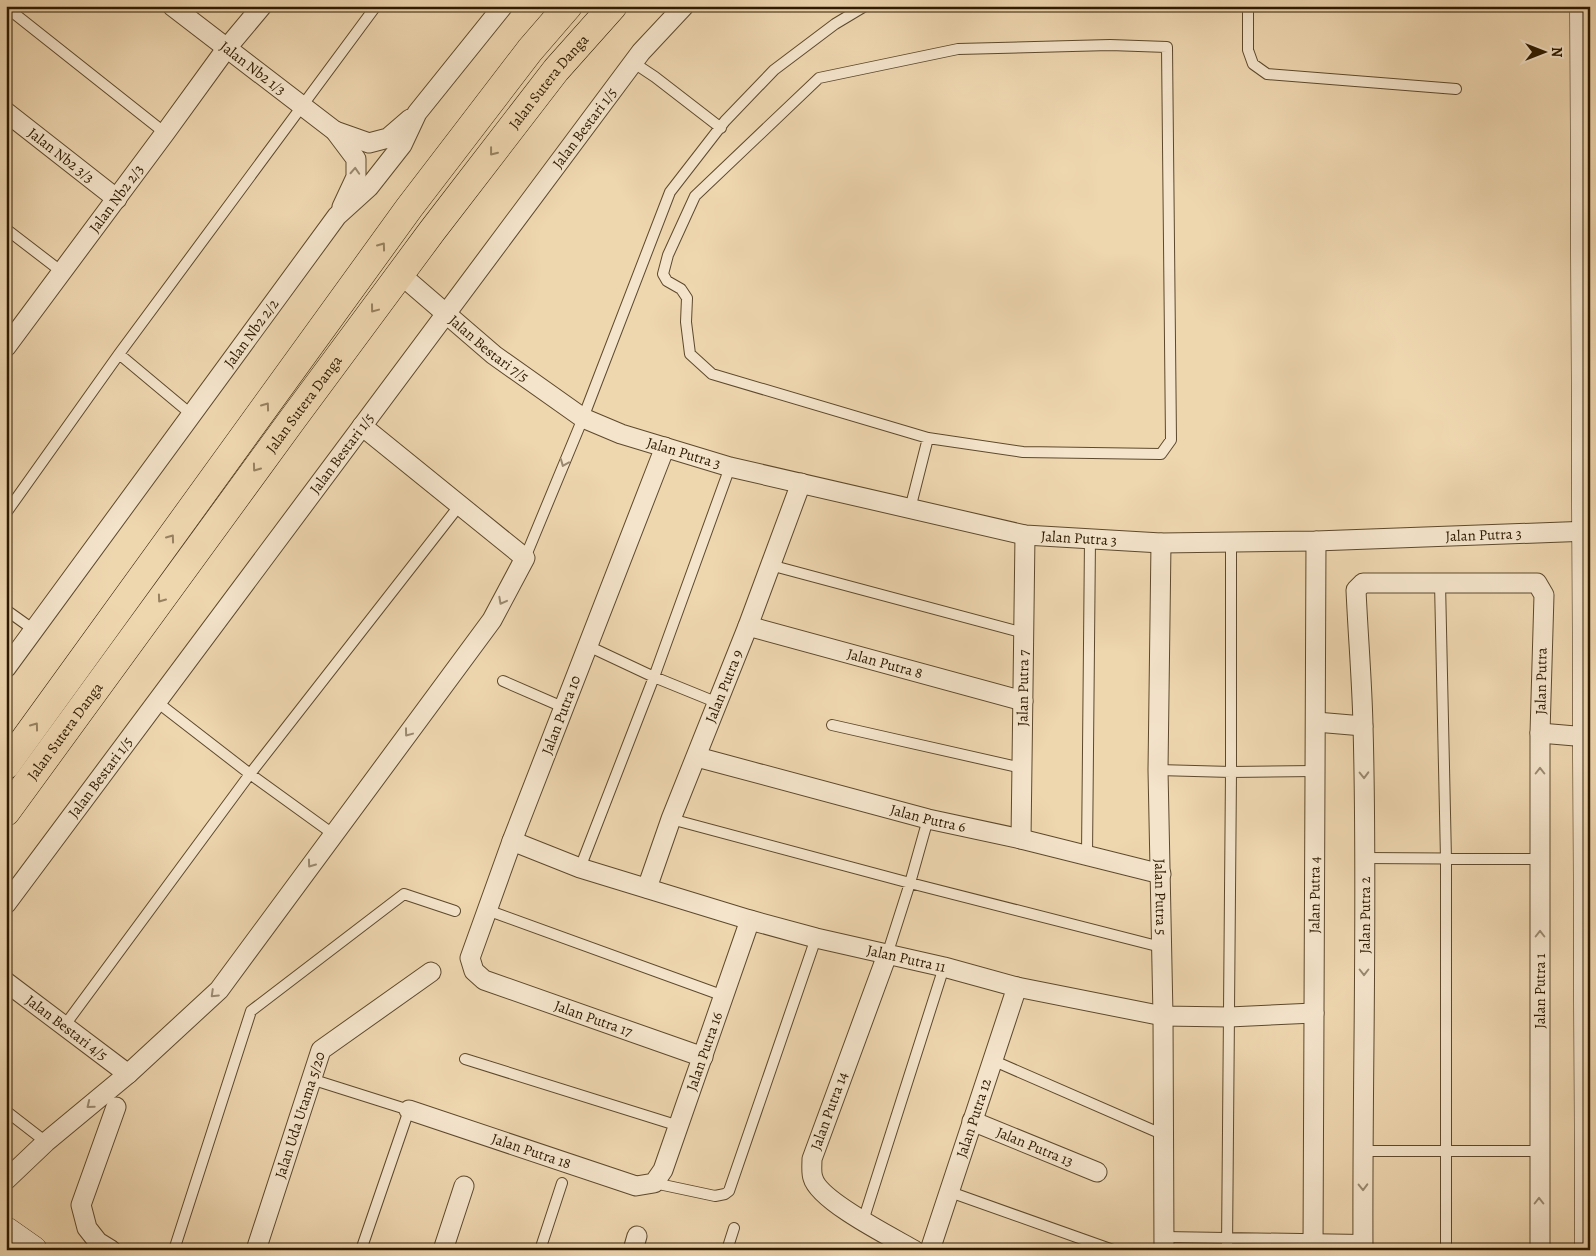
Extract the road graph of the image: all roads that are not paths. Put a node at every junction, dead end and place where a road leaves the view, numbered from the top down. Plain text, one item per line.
1 (172, 6) edge
2 (262, 6) edge
3 (376, 6) edge
4 (503, 6) edge
5 (568, 6) edge
6 (613, 6) edge
7 (684, 6) edge
8 (865, 6) edge
9 (1248, 6) edge
10 (1584, 6) edge
11 (6, 7) edge
12 (226, 49) junction
13 (634, 63) junction
14 (1456, 90) dead end
15 (302, 106) junction
16 (6, 112) edge
17 (417, 113) junction
18 (721, 128) junction
19 (336, 132) junction
20 (166, 133) junction
21 (117, 199) junction
22 (337, 216) junction
23 (6, 229) edge
24 (62, 272) junction
25 (400, 274) junction
26 (446, 313) junction
27 (7, 343) edge
28 (119, 354) junction
29 (192, 415) junction
30 (583, 418) junction
31 (362, 426) junction
32 (928, 438) junction
33 (665, 448) junction
34 (730, 467) junction
35 (801, 482) junction
36 (459, 506) junction
37 (910, 509) junction
38 (6, 512) edge
39 (1588, 531) edge
40 (1025, 535) junction
41 (1090, 539) junction
42 (1231, 541) junction
43 (1316, 541) junction
44 (1161, 542) junction
45 (525, 558) junction
46 (770, 566) junction
47 (1440, 582) junction
48 (6, 610) edge
49 (748, 626) junction
50 (34, 630) junction
51 (1024, 633) junction
52 (588, 646) junction
53 (6, 668) edge
54 (654, 677) junction
55 (503, 681) dead end
56 (1023, 701) junction
57 (157, 702) junction
58 (718, 702) junction
59 (565, 708) junction
60 (1316, 722) junction
61 (832, 725) dead end
62 (1363, 726) junction
63 (1540, 733) junction
64 (1587, 737) junction
65 (697, 757) junction
66 (6, 765) edge
67 (1022, 768) junction
68 (1158, 770) junction
69 (1315, 771) junction
70 (1231, 772) junction
71 (250, 774) junction
72 (6, 812) edge
73 (671, 819) junction
74 (928, 819) junction
75 (333, 834) junction
76 (1022, 839) junction
77 (512, 841) junction
78 (1087, 855) junction
79 (1364, 858) junction
80 (1446, 858) junction
81 (1540, 859) junction
82 (580, 868) junction
83 (1160, 874) junction
84 (910, 883) junction
85 (647, 888) junction
86 (6, 904) edge
87 (487, 910) junction
88 (455, 911) dead end
89 (750, 920) junction
90 (816, 938) junction
91 (1161, 947) junction
92 (887, 955) junction
93 (944, 967) junction
94 (431, 972) dead end
95 (484, 980) joint
96 (6, 982) edge
97 (1017, 987) junction
98 (724, 996) junction
99 (1314, 1013) junction
100 (1163, 1016) junction
101 (1229, 1016) junction
102 (65, 1025) junction
103 (703, 1057) junction
104 (465, 1059) dead end
105 (992, 1060) junction
106 (128, 1074) junction
107 (311, 1079) junction
108 (116, 1107) dead end
109 (409, 1110) junction
110 (6, 1111) edge
111 (972, 1121) junction
112 (679, 1126) junction
113 (1164, 1134) junction
114 (46, 1142) junction
115 (1362, 1151) junction
116 (1445, 1151) junction
117 (1539, 1151) junction
118 (1097, 1172) dead end
119 (6, 1180) edge
120 (562, 1183) dead end
121 (654, 1183) junction
122 (464, 1186) dead end
123 (950, 1192) junction
124 (863, 1221) junction
125 (734, 1228) dead end
126 (6, 1231) edge
127 (1227, 1238) junction
128 (1164, 1243) edge
129 (1313, 1245) edge
130 (1363, 1245) edge
131 (33, 1250) edge
132 (111, 1250) edge
133 (174, 1250) edge
134 (256, 1250) edge
135 (361, 1250) edge
136 (443, 1250) edge
137 (540, 1250) edge
138 (727, 1250) edge
139 (914, 1250) edge
140 (930, 1250) edge
141 (1113, 1250) edge
142 (1227, 1250) edge
143 (1446, 1250) edge
144 (1540, 1250) edge
145 (1589, 1250) edge

1 - 12 street, Jalan Nb2 1/3
2 - 12 street, Jalan Nb2 2/3
3 - 15 lane
4 - 17 street, Jalan Nb2 2/2
66 -> 5 main road, Jalan Sutera Danga
6 -> 25 main road, Jalan Sutera Danga
7 - 13 street, Jalan Bestari 1/5
8 - 18 lane
9 - 14 lane
10 - 39 main road
11 - 20 lane
12 - 15 street, Jalan Nb2 1/3
12 - 20 street, Jalan Nb2 2/3
13 - 18 lane
13 - 26 street, Jalan Bestari 1/5
15 - 19 street, Jalan Nb2 1/3
15 - 28 lane
16 - 21 street, Jalan Nb2 3/3
17 - 19 street, Jalan Nb2 1/3
17 - 22 street, Jalan Nb2 2/2
18 - 30 lane
22 -> 19 street, Jalan Nb2 1/3
20 - 21 street, Jalan Nb2 2/3
21 - 24 street, Jalan Nb2 2/3
22 - 29 street, Jalan Nb2 2/2
23 - 24 lane
24 - 27 street, Jalan Nb2 2/3
25 - 26 street, Jalan Bestari 7/5
25 -> 72 main road, Jalan Sutera Danga
26 - 30 street, Jalan Bestari 7/5
26 - 31 street, Jalan Bestari 1/5
28 - 29 lane
28 - 38 lane
29 - 50 street, Jalan Nb2 2/2
30 - 33 street, Jalan Putra 3
30 -> 45 lane
31 - 36 street
31 - 57 street, Jalan Bestari 1/5
32 - 32 lane
32 - 37 lane
33 - 34 street, Jalan Putra 3
33 - 52 street, Jalan Putra 10
34 - 35 street, Jalan Putra 3
34 - 54 lane
35 - 37 street, Jalan Putra 3
35 - 46 street, Jalan Putra 9
36 - 45 street
36 - 71 lane
37 - 40 street, Jalan Putra 3
39 - 43 street, Jalan Putra 3
39 - 64 main road
40 - 41 street, Jalan Putra 3
40 - 51 street, Jalan Putra 7
41 - 44 street, Jalan Putra 3
41 - 78 lane
42 - 43 street, Jalan Putra 3
42 - 44 street, Jalan Putra 3
42 - 70 lane
43 - 60 street, Jalan Putra 4
44 - 68 street, Jalan Putra 5
45 -> 75 street
46 - 49 street, Jalan Putra 9
46 - 51 lane
47 - 62 street, Jalan Putra 2
47 - 63 street, Jalan Putra
47 - 80 lane
48 - 50 lane
49 - 56 street, Jalan Putra 8
49 - 58 street, Jalan Putra 9
50 - 53 street, Jalan Nb2 2/2
51 - 56 street, Jalan Putra 7
52 - 54 lane
52 - 59 street, Jalan Putra 10
54 - 58 lane
54 - 82 lane
55 - 59 lane
56 - 67 street, Jalan Putra 7
57 - 71 lane
57 - 86 street, Jalan Bestari 1/5
58 - 65 street, Jalan Putra 9
59 - 77 street, Jalan Putra 10
60 - 62 street
60 - 69 street, Jalan Putra 4
61 - 67 lane
62 -> 79 street, Jalan Putra 2
63 - 64 street, Jalan Putra
81 -> 63 street, Jalan Putra 1
64 - 145 main road
65 - 73 street, Jalan Putra 9
65 - 74 street, Jalan Putra 6
67 - 76 street, Jalan Putra 7
68 - 70 lane
68 - 83 street, Jalan Putra 5
69 - 70 lane
69 - 99 street, Jalan Putra 4
70 - 101 lane
71 - 75 lane
71 - 102 lane
73 - 84 lane
73 - 85 street, Jalan Putra 9
74 - 76 street, Jalan Putra 6
74 - 84 lane
75 -> 106 street
76 - 78 street, Jalan Putra 6
77 - 82 street, Jalan Putra 11
77 - 87 street, Jalan Putra 10
78 - 83 street, Jalan Putra 6
79 - 80 lane
79 -> 115 street, Jalan Putra 2
80 - 81 lane
80 - 116 lane
117 -> 81 street, Jalan Putra 1
82 - 85 street, Jalan Putra 11
83 - 91 street, Jalan Putra 5
84 - 91 lane
84 - 92 lane
85 - 89 street, Jalan Putra 11
87 - 95 street, Jalan Putra 10
87 - 98 lane
88 - 133 lane
89 - 90 street, Jalan Putra 11
89 - 98 street, Jalan Putra 16
90 - 92 street, Jalan Putra 11
90 - 121 lane
91 - 100 street, Jalan Putra 5
92 - 93 street, Jalan Putra 11
92 - 124 street, Jalan Putra 14
93 - 97 street, Jalan Putra 11
93 - 124 lane
94 - 107 street, Jalan Uda Utama 5/20
95 - 103 street, Jalan Putra 17
96 - 102 street, Jalan Bestari 4/5
97 - 100 street, Jalan Putra 11
97 - 105 street, Jalan Putra 12
98 - 103 street, Jalan Putra 16
99 - 101 street, Jalan Putra 11
99 - 129 street, Jalan Putra 4
100 - 101 street, Jalan Putra 11
100 - 113 street, Jalan Putra 5
101 - 127 lane
102 - 106 street, Jalan Bestari 4/5
103 - 112 street, Jalan Putra 16
104 - 112 lane
105 - 111 street, Jalan Putra 12
105 - 113 lane
106 -> 114 street
107 - 109 lane
107 - 134 street, Jalan Uda Utama 5/20
108 - 132 street
109 - 121 street, Jalan Putra 18
109 - 135 lane
110 - 114 lane
111 - 118 street, Jalan Putra 13
111 - 123 street, Jalan Putra 12
112 - 121 street, Jalan Putra 16
113 - 128 street, Jalan Putra 5
114 - 119 street
115 - 116 lane
115 -> 130 street, Jalan Putra 2
116 - 117 lane
116 - 143 lane
144 -> 117 street, Jalan Putra 1
120 - 137 lane
122 - 136 street
123 - 140 street, Jalan Putra 12
123 - 141 lane
124 - 139 street, Jalan Putra 14
125 - 138 lane
126 - 131 main road
127 - 128 lane
127 - 129 lane
127 - 142 lane
129 - 130 lane

